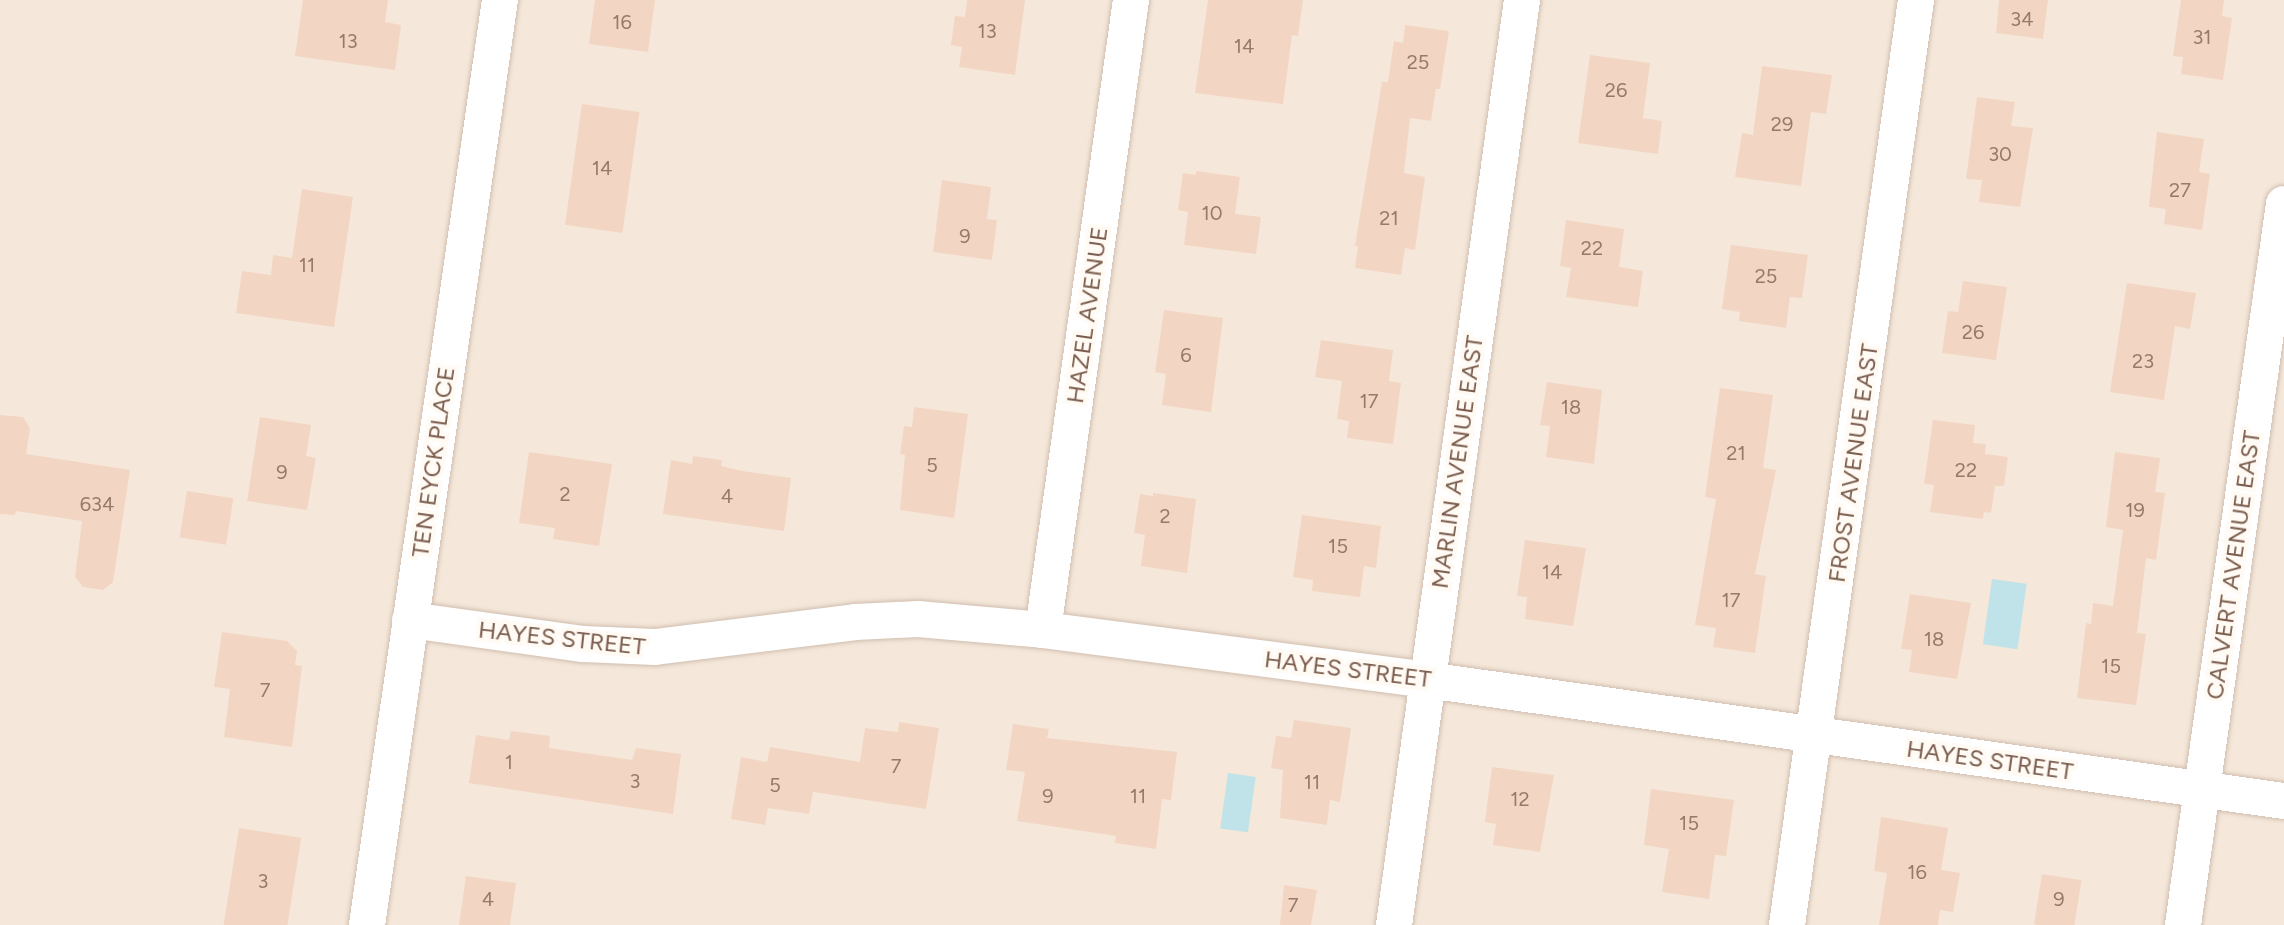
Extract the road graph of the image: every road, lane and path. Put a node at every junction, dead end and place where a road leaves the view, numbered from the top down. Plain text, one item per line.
1 (500, 0) edge
2 (1131, 0) edge
3 (1522, 0) edge
4 (1916, 0) edge
5 (2284, 204) edge
6 (410, 620) junction
7 (1043, 630) junction
8 (1427, 680) junction
9 (1816, 734) junction
10 (2202, 791) junction
11 (2284, 801) edge
12 (367, 925) edge
13 (1394, 925) edge
14 (1787, 925) edge
15 (2183, 925) edge

1 - 6 street, TEN EYCK PLACE
2 - 7 street, HAZEL AVENUE
3 - 8 street, MARLIN AVENUE EAST
4 - 9 street, FROST AVENUE EAST
5 - 10 street, CALVERT AVENUE EAST
6 - 7 street, HAYES STREET
6 - 12 street, TEN EYCK PLACE
7 - 8 street, HAYES STREET
8 - 9 street, HAYES STREET
8 - 13 street, MARLIN AVENUE EAST
9 - 10 street, HAYES STREET
9 - 14 street, FROST AVENUE EAST
10 - 11 street, HAYES STREET
10 - 15 street, CALVERT AVENUE EAST

